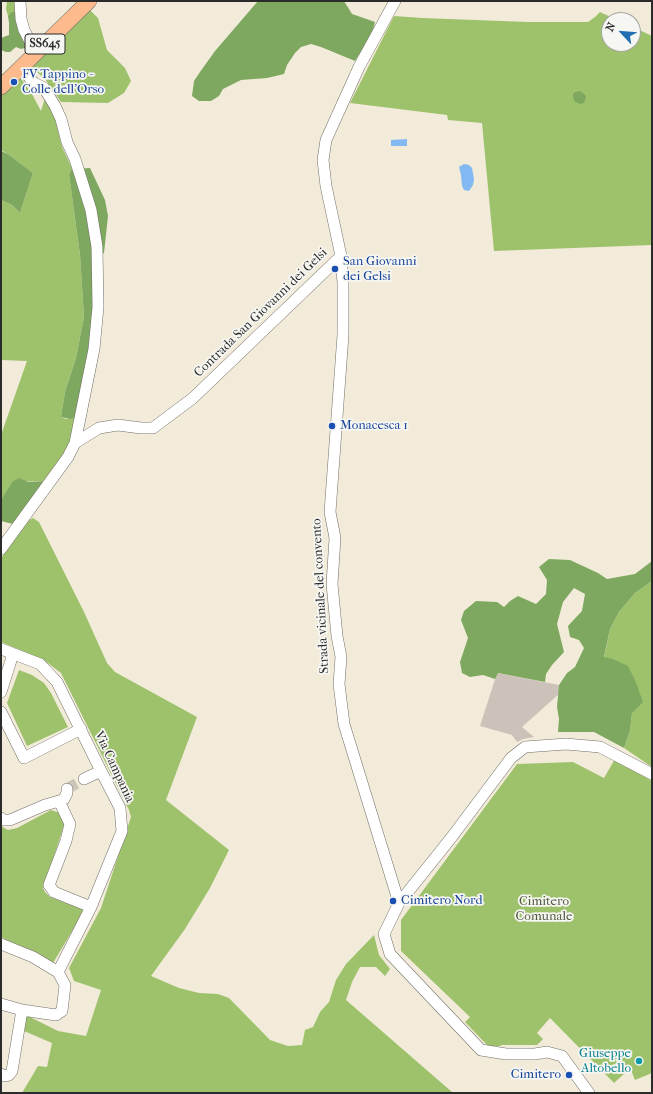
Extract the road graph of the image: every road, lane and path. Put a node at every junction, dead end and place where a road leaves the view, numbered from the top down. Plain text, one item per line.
1 (20, 1) edge
2 (89, 1) edge
3 (395, 1) edge
4 (36, 53) junction
5 (21, 68) junction
6 (1, 87) edge
7 (341, 256) junction
8 (75, 443) junction
9 (1, 549) edge
10 (1, 649) edge
11 (13, 654) junction
12 (1, 692) edge
13 (1, 712) edge
14 (81, 729) junction
15 (101, 771) junction
16 (652, 774) edge
17 (84, 779) tunnel mouth
18 (67, 789) tunnel mouth
19 (59, 801) junction
20 (1, 818) edge
21 (399, 903) junction
22 (91, 907) junction
23 (1, 944) edge
24 (58, 972) junction
25 (1, 1004) edge
26 (22, 1010) junction
27 (1, 1074) edge
28 (589, 1093) edge

1 - 4 street
2 - 4 main road, SS645
3 - 7 street, Contrada San Giovanni dei Gelsi
4 - 5 main road, SS645
5 - 6 main road, SS645
5 - 8 street
7 - 8 street, Contrada San Giovanni dei Gelsi
7 - 21 street, Strada vicinale del convento
8 - 9 street, Contrada San Giovanni dei Gelsi
10 - 11 street, Via Campania
11 - 12 street
11 - 14 street, Via Campania
13 - 14 street, Via Campania
14 - 15 street, Via Campania
15 - 17 street
15 - 22 street, Via Campania
16 - 21 street
18 - 19 street
19 - 20 street
19 - 22 street
21 - 28 street
22 - 24 street, Via Campania
23 - 24 street
24 - 26 street
25 - 26 street
26 - 27 street

